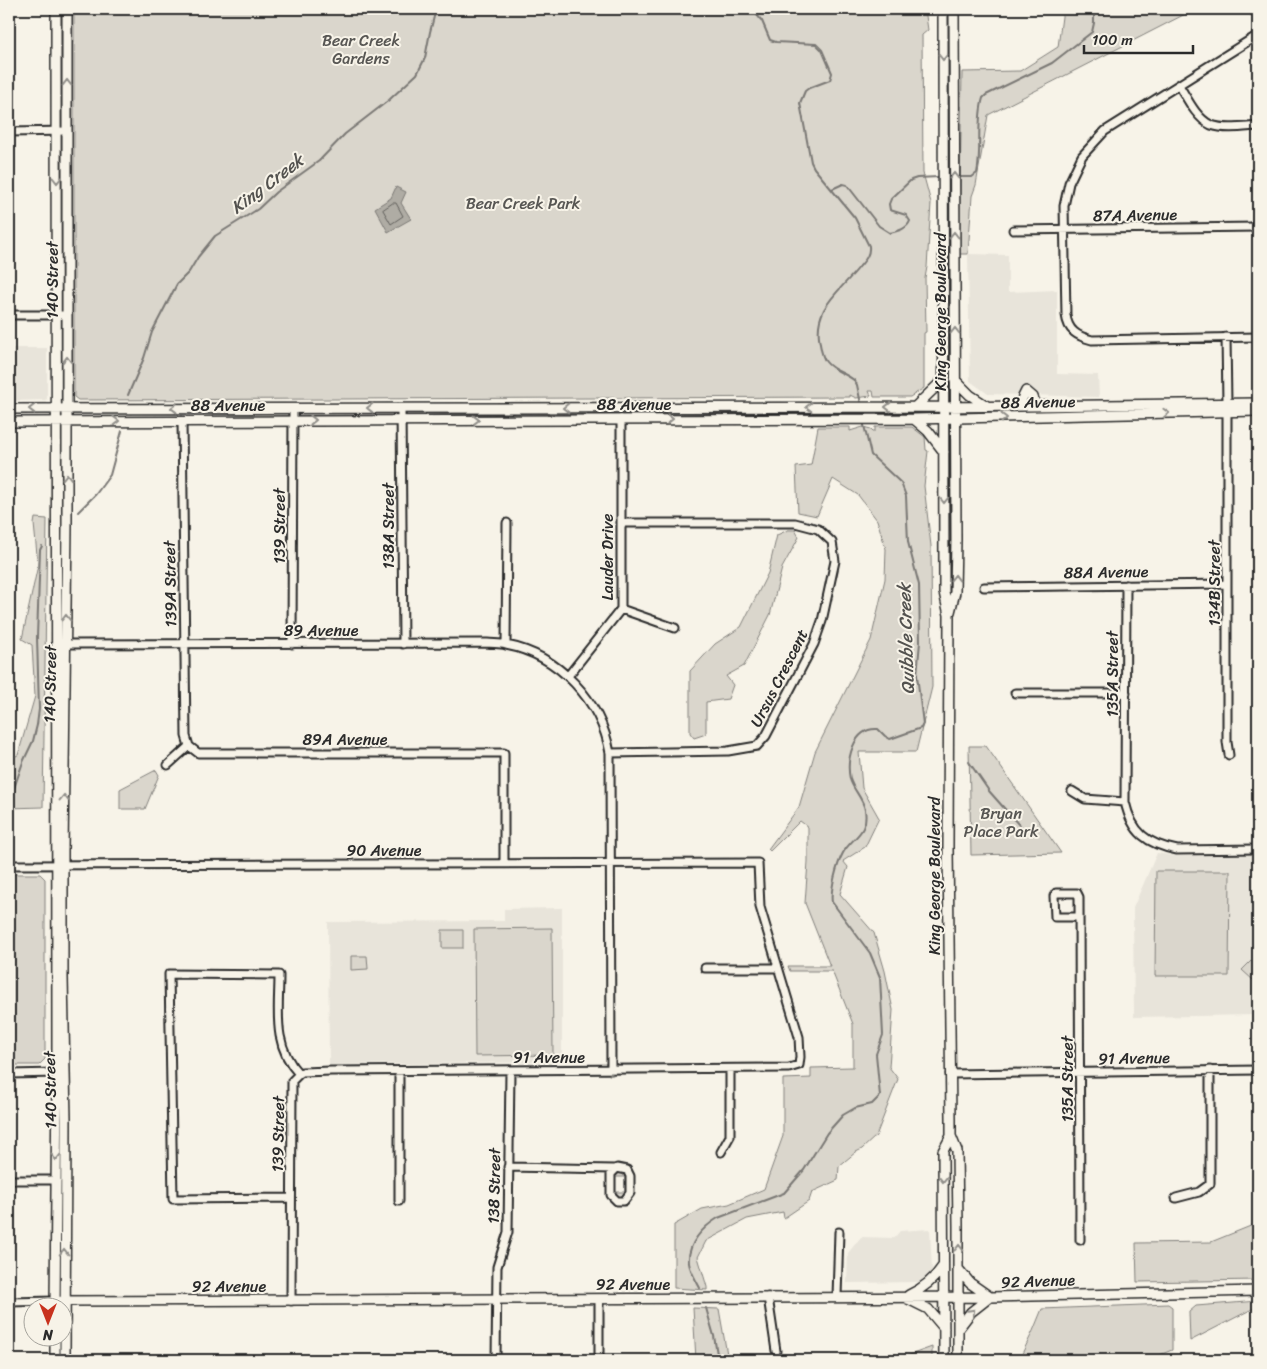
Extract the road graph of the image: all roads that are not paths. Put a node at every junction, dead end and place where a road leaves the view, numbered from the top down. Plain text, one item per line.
1 (56, 9) edge
2 (68, 9) edge
3 (943, 9) edge
4 (954, 9) edge
5 (1258, 35) edge
6 (1179, 85) junction
7 (1258, 126) edge
8 (57, 131) junction
9 (67, 131) junction
10 (9, 132) edge
11 (1258, 227) edge
12 (1013, 230) dead end
13 (1064, 230) junction
14 (9, 315) edge
15 (57, 316) junction
16 (67, 316) junction
17 (1226, 337) junction
18 (1258, 337) edge
19 (943, 380) junction
20 (955, 380) junction
21 (1258, 403) edge
22 (1036, 405) junction
23 (987, 406) junction
24 (1019, 406) junction
25 (915, 407) junction
26 (944, 407) junction
27 (955, 407) junction
28 (1227, 407) junction
29 (293, 408) junction
30 (401, 408) junction
31 (633, 408) junction
32 (9, 409) edge
33 (56, 409) junction
34 (67, 409) junction
35 (1258, 411) edge
36 (621, 419) junction
37 (914, 419) junction
38 (944, 419) junction
39 (955, 419) junction
40 (293, 420) junction
41 (401, 420) junction
42 (56, 421) junction
43 (67, 421) junction
44 (182, 421) junction
45 (9, 422) edge
46 (944, 452) junction
47 (507, 523) dead end
48 (621, 523) junction
49 (1228, 584) junction
50 (1126, 585) junction
51 (984, 587) dead end
52 (621, 609) junction
53 (949, 614) junction
54 (675, 628) dead end
55 (66, 644) junction
56 (185, 644) junction
57 (292, 644) junction
58 (403, 644) junction
59 (506, 645) junction
60 (568, 676) junction
61 (1016, 693) dead end
62 (1126, 693) junction
63 (190, 746) junction
64 (610, 753) junction
65 (1229, 755) dead end
66 (168, 765) dead end
67 (1072, 791) dead end
68 (1125, 802) junction
69 (1258, 849) edge
70 (504, 863) junction
71 (610, 863) junction
72 (9, 865) edge
73 (59, 865) junction
74 (1079, 918) junction
75 (705, 968) dead end
76 (778, 968) junction
77 (730, 1069) junction
78 (611, 1070) junction
79 (1210, 1070) junction
80 (1258, 1070) edge
81 (510, 1071) junction
82 (399, 1072) junction
83 (57, 1073) junction
84 (1081, 1073) junction
85 (9, 1074) edge
86 (299, 1074) junction
87 (950, 1074) junction
88 (66, 1119) junction
89 (951, 1136) junction
90 (721, 1152) dead end
91 (508, 1167) junction
92 (614, 1169) junction
93 (9, 1180) edge
94 (56, 1180) junction
95 (290, 1198) junction
96 (1176, 1198) dead end
97 (399, 1201) dead end
98 (839, 1232) dead end
99 (1080, 1240) dead end
100 (943, 1266) junction
101 (958, 1270) junction
102 (1258, 1291) edge
103 (59, 1296) edge
104 (59, 1296) edge
105 (944, 1296) junction
106 (837, 1297) junction
107 (904, 1297) junction
108 (958, 1297) junction
109 (990, 1297) junction
110 (768, 1298) junction
111 (599, 1299) junction
112 (497, 1300) junction
113 (291, 1301) junction
114 (9, 1302) edge
115 (22, 1302) edge
116 (72, 1303) edge
117 (944, 1328) junction
118 (958, 1329) junction
119 (55, 1346) edge
120 (64, 1346) edge
121 (776, 1351) dead end
122 (55, 1360) edge
123 (65, 1360) edge
124 (496, 1360) edge
125 (599, 1360) edge
126 (944, 1360) edge
127 (958, 1360) edge

1 - 8 main road, 140 Street
9 -> 2 main road, 140 Street
3 -> 19 main road, King George Boulevard
20 -> 4 main road, King George Boulevard
5 - 6 street
6 - 7 street
6 - 13 street
8 - 9 street
8 - 10 street
8 -> 15 main road, 140 Street
9 - 16 main road, 140 Street
11 - 13 street, 87A Avenue
12 - 13 street, 87A Avenue
13 - 17 street
14 - 15 street
15 - 16 street
15 - 33 main road, 140 Street
34 -> 16 main road, 140 Street
17 - 18 street
17 - 28 street, 134B Street
19 - 25 main road
19 - 26 main road, King George Boulevard
20 - 23 main road
20 - 27 main road, King George Boulevard
21 - 28 main road, 88 Avenue
22 - 24 main road, 88 Avenue
22 - 24 main road
22 - 28 main road, 88 Avenue
23 - 24 main road, 88 Avenue
23 - 27 main road, 88 Avenue
25 - 26 main road, 88 Avenue
25 -> 31 main road, 88 Avenue
26 - 27 main road, 88 Avenue
26 - 38 main road, King George Boulevard
27 - 39 main road, King George Boulevard
28 - 35 main road, 88 Avenue
39 -> 28 main road, 88 Avenue
28 - 49 street, 134B Street
30 -> 29 main road, 88 Avenue
29 -> 34 main road, 88 Avenue
29 - 40 street, 139 Street
31 -> 30 main road, 88 Avenue
30 - 41 street, 138A Street
31 - 36 main road
33 -> 32 main road, 88 Avenue
33 - 34 main road, 88 Avenue
33 - 42 main road, 140 Street
34 - 43 main road, 140 Street
36 -> 37 main road, 88 Avenue
41 -> 36 main road, 88 Avenue
36 - 48 street, Lauder Drive
37 - 38 main road, 88 Avenue
37 - 46 main road
38 - 39 main road, 88 Avenue
38 - 46 main road, King George Boulevard
53 -> 39 main road, King George Boulevard
40 -> 41 main road, 88 Avenue
40 - 44 main road, 88 Avenue
40 - 57 street, 139 Street
41 - 58 street, 138A Street
42 - 43 main road, 88 Avenue
42 - 45 main road, 88 Avenue
42 - 73 main road, 140 Street
43 -> 44 main road, 88 Avenue
55 -> 43 main road, 140 Street
44 - 56 street, 139A Street
46 -> 53 main road, King George Boulevard
47 - 59 street
48 - 52 street, Lauder Drive
48 - 64 street, Ursus Crescent
49 - 50 street, 88A Avenue
49 - 65 street, 134B Street
50 - 51 street, 88A Avenue
50 - 62 street, 135A Street
52 - 54 street
52 - 60 street, Lauder Drive
53 - 87 main road, King George Boulevard
55 - 56 street, 89 Avenue
73 -> 55 main road, 140 Street
56 - 57 street, 89 Avenue
56 - 63 street, 139A Street
57 - 58 street, 89 Avenue
58 - 59 street, 89 Avenue
59 - 60 street, 89 Avenue
60 - 64 street, 89 Avenue
61 - 62 street
62 - 68 street, 135A Street
63 - 66 street
63 - 70 street, 89A Avenue
64 - 71 street, 89 Avenue
67 - 68 street
68 - 69 street, 135A Street
70 - 71 street, 90 Avenue
70 - 73 street, 90 Avenue
71 - 76 street, 90 Avenue
71 - 78 street, 89 Avenue
72 - 73 street, 90 Avenue
73 - 83 main road, 140 Street
73 - 88 main road, 140 Street
74 - 74 street, 135A Street
74 - 84 street, 135A Street
75 - 76 street
76 - 77 street, 91 Avenue
77 - 78 street, 91 Avenue
77 - 90 street
78 - 81 street, 91 Avenue
79 - 80 street, 91 Avenue
79 - 84 street, 91 Avenue
79 - 96 street
81 - 82 street, 91 Avenue
81 - 91 street, 138 Street
82 - 86 street, 91 Avenue
82 - 97 street
83 - 85 street
83 - 88 main road
83 -> 94 main road, 140 Street
84 - 87 street, 91 Avenue
84 - 99 street, 135A Street
86 - 95 street, 139 Street
86 - 95 street
87 - 89 main road, King George Boulevard
103 -> 88 main road, 140 Street
89 -> 100 main road, King George Boulevard
101 -> 89 main road, King George Boulevard
91 - 92 street
91 - 112 street, 138 Street
92 - 92 street
93 - 94 street
94 - 104 main road, 140 Street
95 - 113 street, 139 Street
98 - 106 street
100 - 105 main road, King George Boulevard
100 - 107 main road
101 - 108 main road, King George Boulevard
101 - 109 main road
102 - 109 main road, 92 Avenue
105 - 107 main road, 92 Avenue
105 - 108 main road, 92 Avenue
105 - 117 main road, King George Boulevard
106 - 107 main road, 92 Avenue
106 - 110 main road, 92 Avenue
107 - 117 main road
108 - 109 main road, 92 Avenue
108 - 118 main road, King George Boulevard
118 -> 109 main road
110 - 111 main road, 92 Avenue
110 - 121 street
111 - 112 main road, 92 Avenue
111 - 125 street
112 - 113 main road, 92 Avenue
112 - 124 street, 138 Street
113 - 116 main road, 92 Avenue
114 - 115 street, 92 Avenue
117 - 126 main road, King George Boulevard
118 - 127 main road, King George Boulevard
119 - 122 main road
120 - 123 main road, 140 Street

